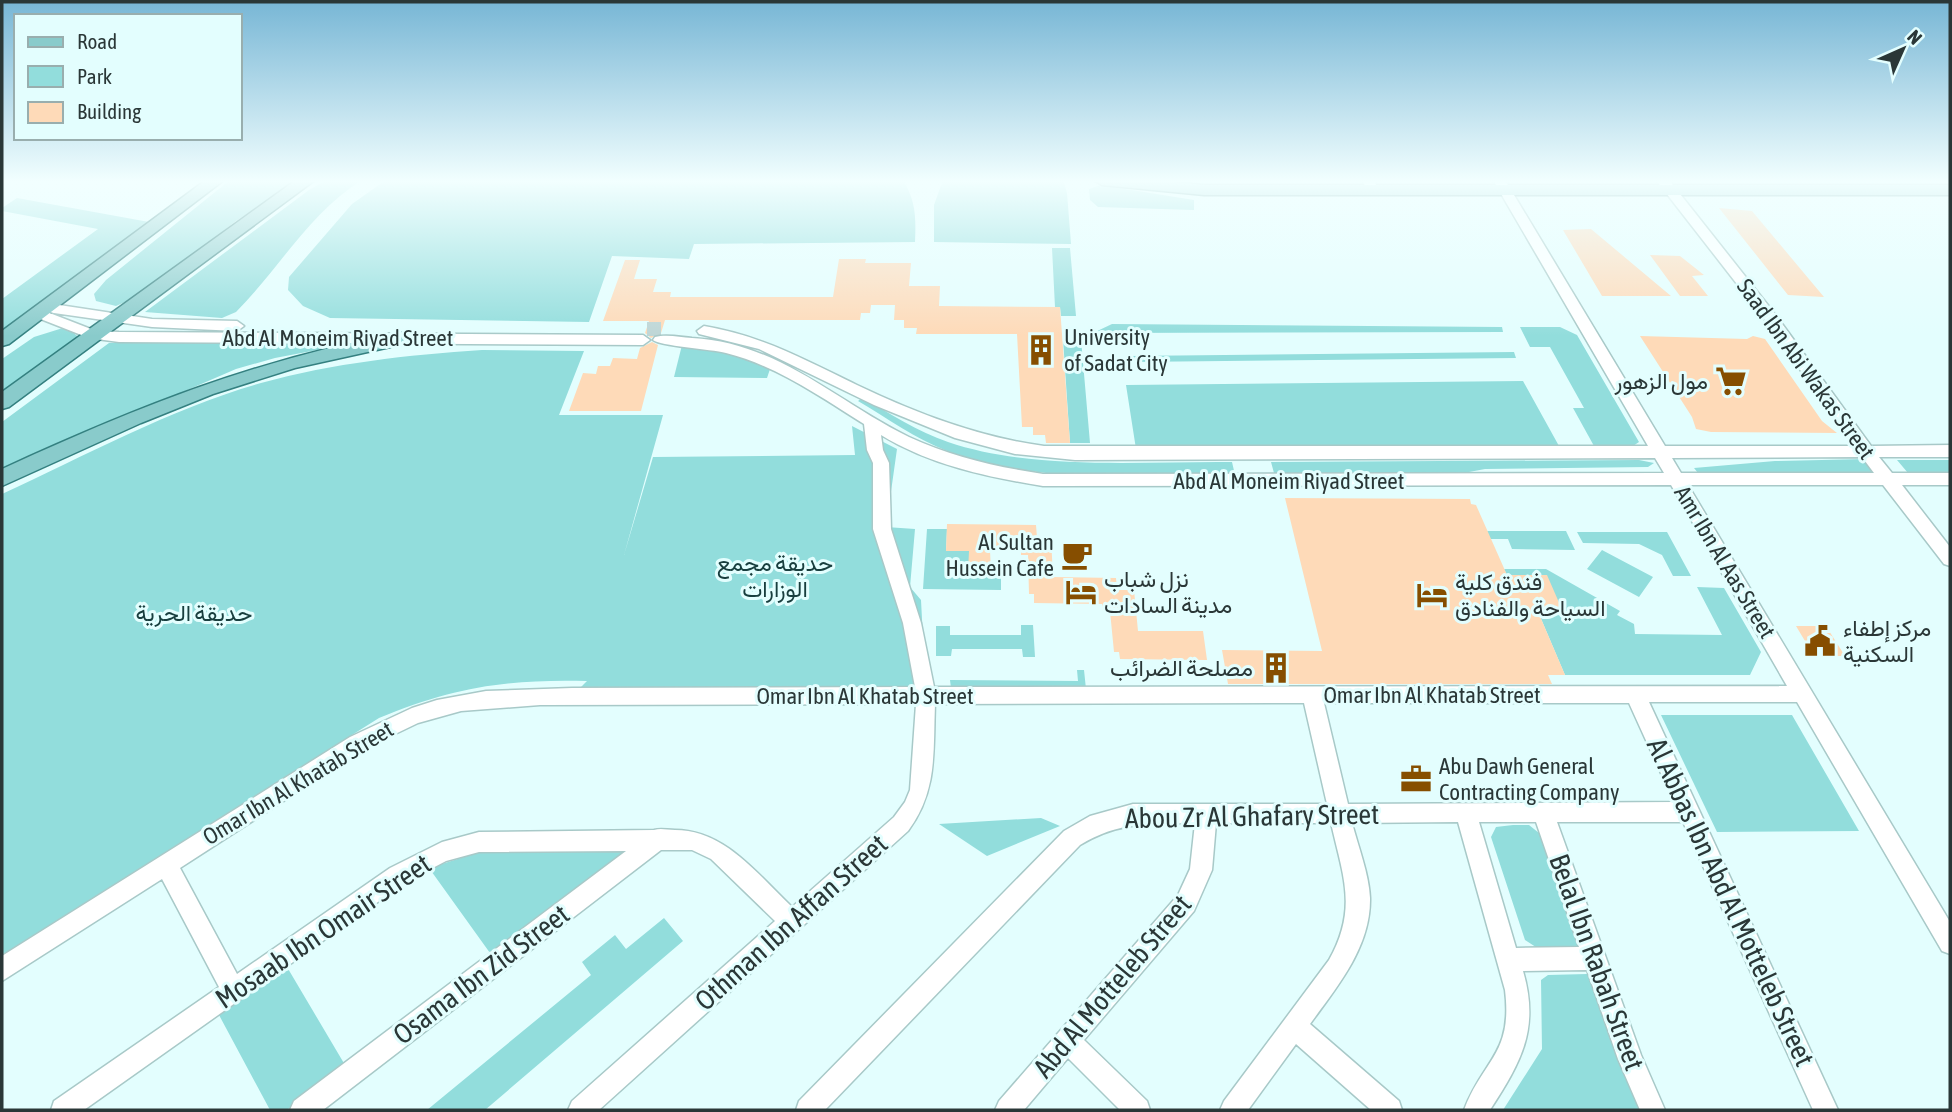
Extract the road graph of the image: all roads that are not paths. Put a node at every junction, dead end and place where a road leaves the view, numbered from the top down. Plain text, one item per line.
1 (147, 232) edge
2 (235, 232) edge
3 (1529, 232) edge
4 (1703, 232) edge
5 (42, 310) junction
6 (116, 318) junction
7 (230, 332) junction
8 (94, 335) junction
9 (653, 335) junction
10 (406, 338) junction
11 (2, 340) edge
12 (849, 388) junction
13 (834, 400) junction
14 (2, 402) edge
15 (872, 423) junction
16 (902, 440) junction
17 (1659, 451) junction
18 (1866, 451) junction
19 (1950, 451) edge
20 (1245, 453) junction
21 (881, 463) junction
22 (2, 478) edge
23 (1888, 479) junction
24 (1950, 480) edge
25 (1251, 481) junction
26 (1677, 481) junction
27 (1950, 559) edge
28 (1635, 694) junction
29 (1803, 694) junction
30 (1312, 695) junction
31 (926, 696) junction
32 (1689, 812) junction
33 (1543, 813) junction
34 (1206, 814) junction
35 (1340, 814) junction
36 (1466, 814) junction
37 (660, 838) junction
38 (166, 864) junction
39 (792, 922) junction
40 (1950, 943) edge
41 (1596, 958) junction
42 (1508, 960) junction
43 (2, 969) edge
44 (233, 989) junction
45 (1294, 1026) junction
46 (1068, 1041) junction
47 (64, 1110) edge
48 (303, 1110) edge
49 (581, 1110) edge
50 (808, 1110) edge
51 (1008, 1110) edge
52 (1138, 1110) edge
53 (1233, 1110) edge
54 (1390, 1110) edge
55 (1476, 1110) edge
56 (1653, 1110) edge
57 (1826, 1110) edge

1 - 5 main road
2 - 6 main road
3 - 17 street, Amr Ibn Al Aas Street
4 - 18 street, Saad Ibn Abi Wakas Street
5 - 6 street, Abd Al Moneim Riyad Street
5 - 8 street, Abd Al Moneim Riyad Street
5 - 11 main road
6 - 7 street, Abd Al Moneim Riyad Street
6 - 8 main road
7 - 8 street, Abd Al Moneim Riyad Street
7 - 9 street, Abd Al Moneim Riyad Street
7 - 10 street, Abd Al Moneim Riyad Street
8 - 14 main road
9 - 10 street, Abd Al Moneim Riyad Street
9 - 12 street, Abd Al Moneim Riyad Street
9 - 13 street, Abd Al Moneim Riyad Street
10 - 22 main road
12 - 13 street
12 - 20 street, Abd Al Moneim Riyad Street
13 - 15 street, Abd Al Moneim Riyad Street
15 - 16 street, Abd Al Moneim Riyad Street
15 - 21 street, Othman Ibn Affan Street
16 - 21 street
16 - 25 street, Abd Al Moneim Riyad Street
17 - 18 street, Abd Al Moneim Riyad Street
17 - 20 street, Abd Al Moneim Riyad Street
17 - 26 street, Amr Ibn Al Aas Street
18 - 19 street, Abd Al Moneim Riyad Street
18 - 23 street, Saad Ibn Abi Wakas Street
20 - 25 street
21 - 31 street, Othman Ibn Affan Street
23 - 24 street, Abd Al Moneim Riyad Street
23 - 26 street, Abd Al Moneim Riyad Street
23 - 27 street, Saad Ibn Abi Wakas Street
25 - 26 street, Abd Al Moneim Riyad Street
26 - 29 street, Amr Ibn Al Aas Street
28 - 29 street, Omar Ibn Al Khatab Street
28 - 30 street, Omar Ibn Al Khatab Street
28 - 32 street, Al Abbas Ibn Abd Al Motteleb Street
29 - 40 street, Amr Ibn Al Aas Street
30 - 31 street, Omar Ibn Al Khatab Street
30 - 35 street
31 - 38 street, Omar Ibn Al Khatab Street
31 - 39 street, Othman Ibn Affan Street
32 - 33 street, Abou Zr Al Ghafary Street
32 - 57 street, Al Abbas Ibn Abd Al Motteleb Street
33 - 36 street, Abou Zr Al Ghafary Street
33 - 41 street, Belal Ibn Rabah Street
34 - 35 street, Abou Zr Al Ghafary Street
34 - 46 street, Abd Al Motteleb Street
34 - 50 street, Abou Zr Al Ghafary Street
35 - 36 street, Abou Zr Al Ghafary Street
35 - 45 street
36 - 42 street
37 - 39 street, Mosaab Ibn Omair Street
37 - 44 street, Mosaab Ibn Omair Street
37 - 48 street, Osama Ibn Zid Street
38 - 43 street, Omar Ibn Al Khatab Street
38 - 44 street
39 - 49 street, Othman Ibn Affan Street
41 - 42 street
41 - 56 street, Belal Ibn Rabah Street
42 - 55 street
44 - 47 street, Mosaab Ibn Omair Street
45 - 53 street
45 - 54 street
46 - 51 street, Abd Al Motteleb Street
46 - 52 street

